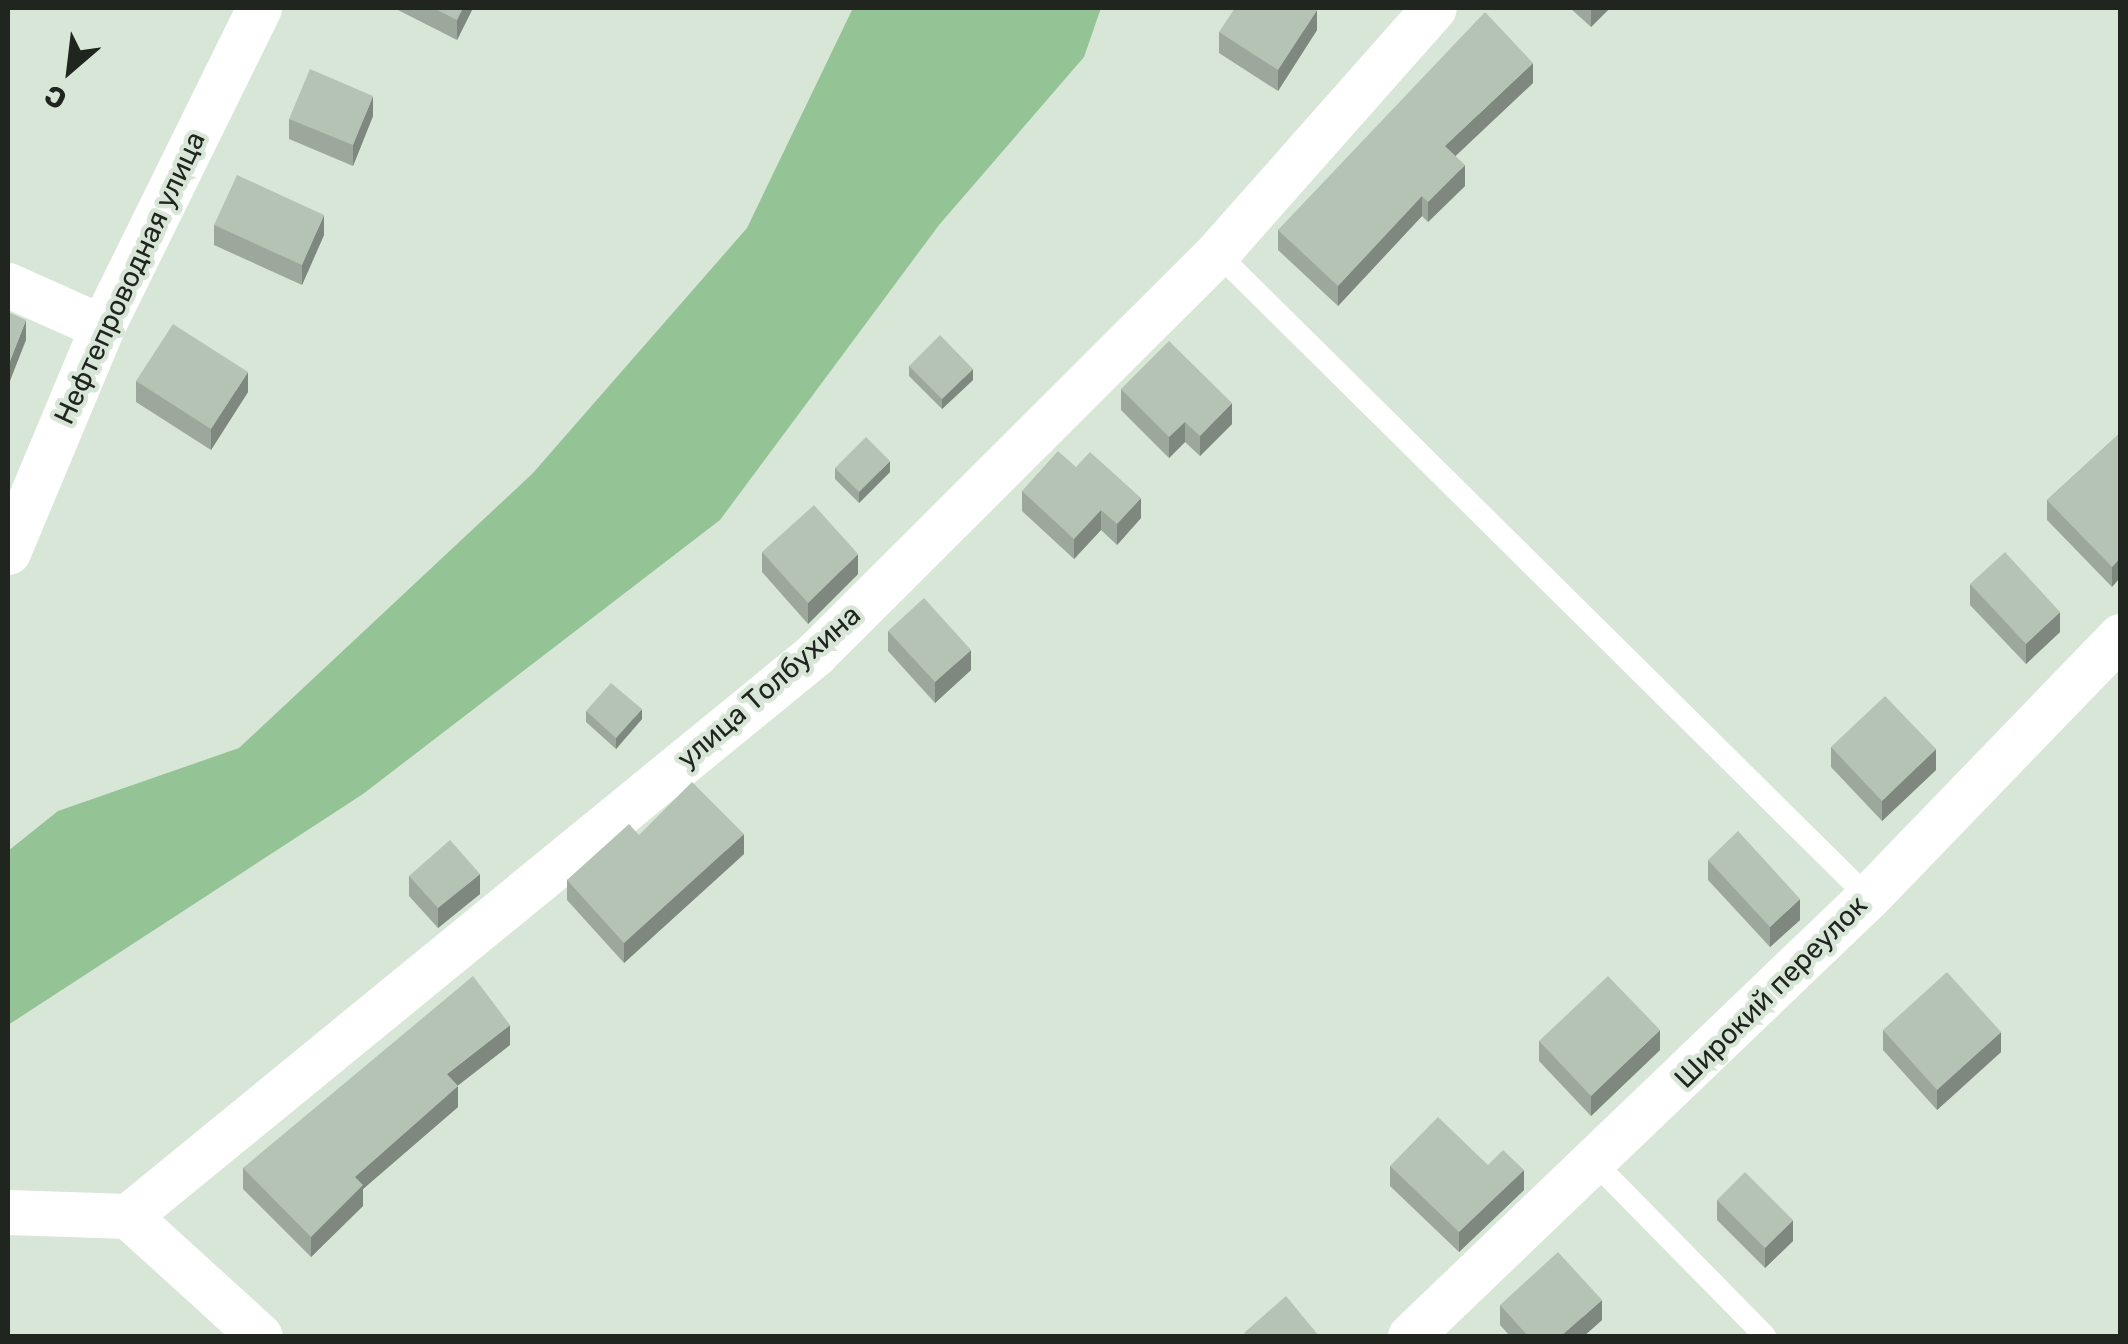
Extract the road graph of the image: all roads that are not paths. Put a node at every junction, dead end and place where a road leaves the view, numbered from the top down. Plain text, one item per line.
1 (259, 8) edge
2 (1434, 8) edge
3 (1217, 253) junction
4 (8, 285) edge
5 (102, 328) junction
6 (8, 552) edge
7 (2120, 636) edge
8 (1868, 897) junction
9 (1596, 1164) junction
10 (8, 1212) edge
11 (128, 1216) junction
12 (260, 1336) edge
13 (1410, 1336) edge
14 (1765, 1336) edge

1 - 5 street, Нефтепроводная улица
2 - 3 street, улица Толбухина
3 - 8 lane
3 - 11 street, улица Толбухина
4 - 5 street
5 - 6 street, Нефтепроводная улица
7 - 8 street, Широкий переулок
8 - 9 street, Широкий переулок
9 - 13 street, Широкий переулок
9 - 14 lane
10 - 11 street
11 - 12 street

